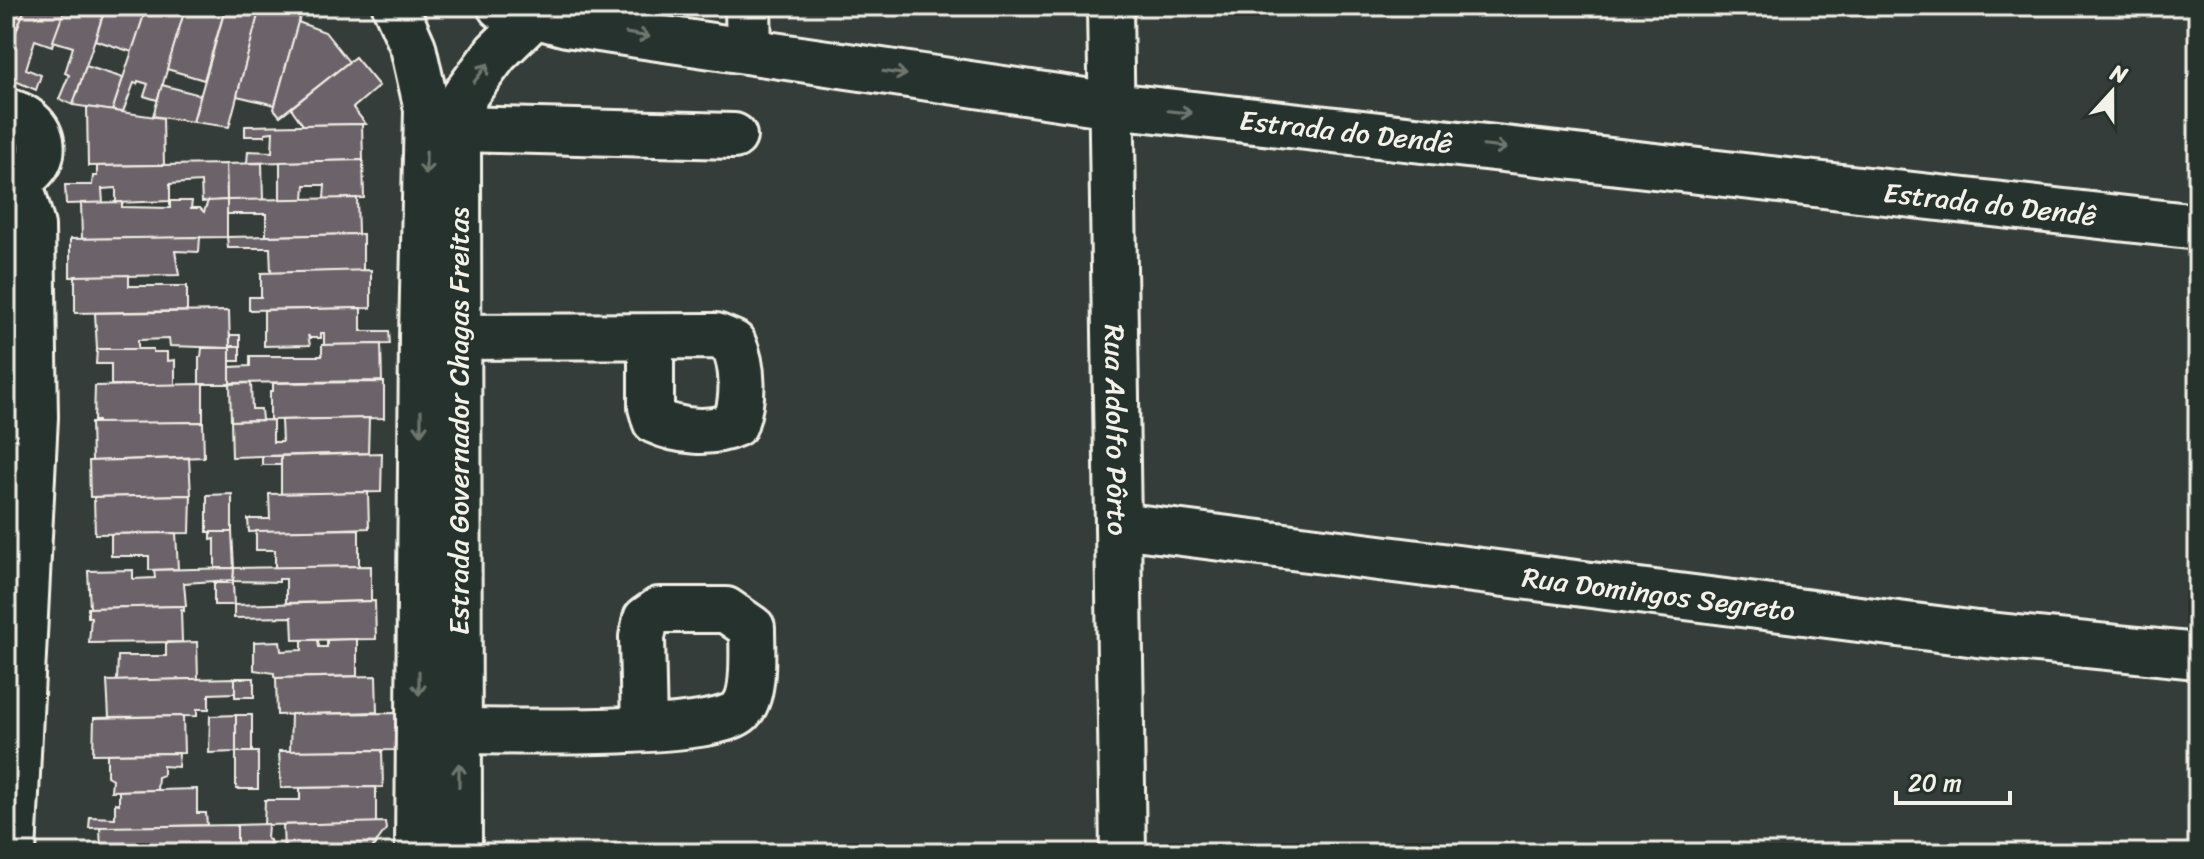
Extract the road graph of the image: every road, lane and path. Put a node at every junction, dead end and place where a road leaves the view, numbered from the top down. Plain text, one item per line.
1 (395, 6) edge
2 (748, 6) edge
3 (1110, 6) edge
4 (517, 11) edge
5 (749, 51) junction
6 (1112, 105) junction
7 (6, 111) edge
8 (458, 129) junction
9 (734, 136) dead end
10 (13, 181) edge
11 (2198, 227) edge
12 (439, 337) junction
13 (651, 337) dead end
14 (1119, 525) junction
15 (2198, 656) edge
16 (644, 729) dead end
17 (460, 731) junction
18 (13, 853) edge
19 (418, 853) edge
20 (459, 853) edge
21 (1123, 853) edge

1 -> 12 street, Estrada Governador Chagas Freitas
2 - 5 street
3 - 6 street, Rua Adolfo Pôrto
4 -> 5 street, Estrada do Dendê
8 -> 4 street, Estrada Governador Chagas Freitas
5 -> 6 street, Estrada do Dendê
6 -> 11 street, Estrada do Dendê
6 - 14 street, Rua Adolfo Pôrto
7 - 10 street
8 - 9 street
8 - 12 street, Estrada Governador Chagas Freitas
10 - 18 street
12 - 13 street
12 - 17 street, Estrada Governador Chagas Freitas
12 -> 19 street, Estrada Governador Chagas Freitas
14 - 15 street, Rua Domingos Segreto
14 - 21 street, Rua Adolfo Pôrto
16 - 17 street
20 -> 17 street, Estrada Governador Chagas Freitas

